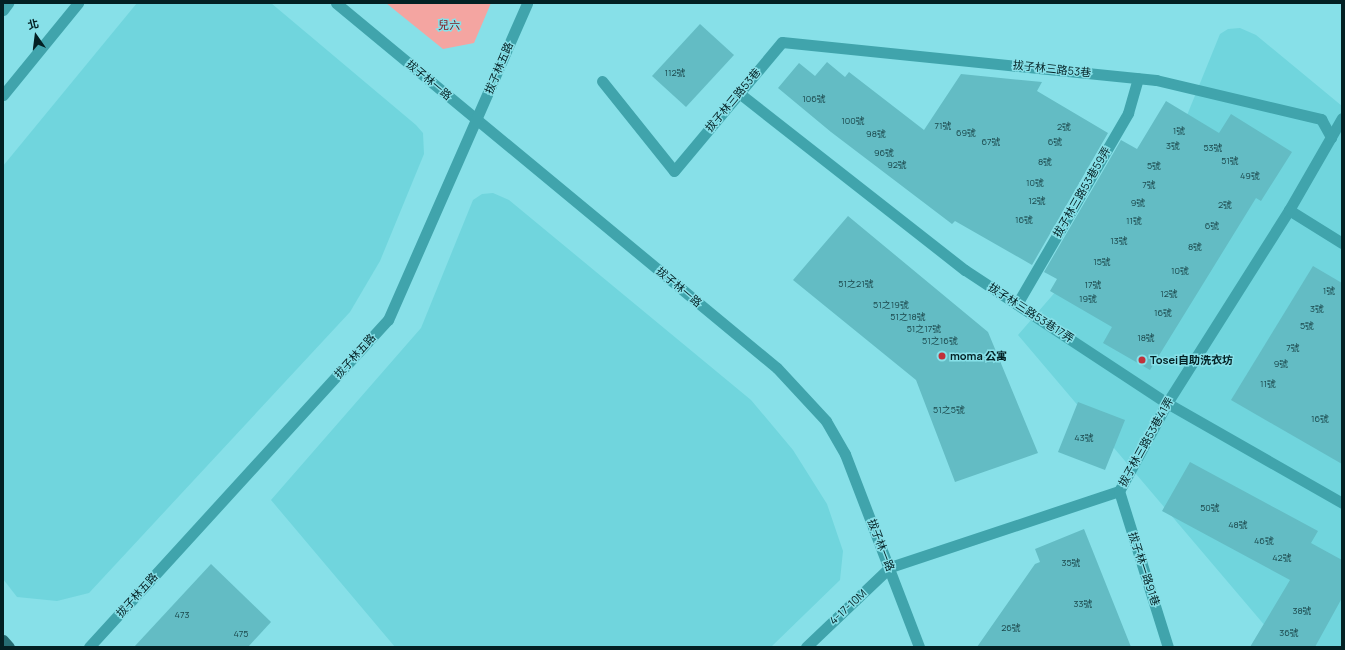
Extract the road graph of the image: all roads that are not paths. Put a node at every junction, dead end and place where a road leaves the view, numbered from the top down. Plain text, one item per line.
1 (8, 3) edge
2 (78, 3) edge
3 (336, 3) edge
4 (527, 3) edge
5 (3, 10) edge
6 (1138, 78) junction
7 (602, 81) dead end
8 (739, 93) junction
9 (3, 95) edge
10 (1342, 118) edge
11 (476, 120) junction
12 (1331, 137) junction
13 (1289, 210) junction
14 (1342, 243) edge
15 (1017, 304) junction
16 (1167, 403) junction
17 (1119, 491) junction
18 (1342, 503) edge
19 (890, 567) junction
20 (3, 640) edge
21 (9, 647) edge
22 (89, 647) edge
23 (806, 647) edge
24 (919, 647) edge
25 (1168, 647) edge

1 - 5 street
2 - 9 street
3 - 11 street, 拔子林一路
4 - 11 street, 拔子林五路
6 - 8 street, 拔子林三路53巷
6 - 12 street, 拔子林三路53巷
6 - 15 street, 拔子林三路53巷59弄
7 - 8 street, 拔子林三路53巷
8 - 15 street, 拔子林三路53巷17弄
10 - 12 street
11 - 19 street, 拔子林一路
11 - 22 street, 拔子林五路
12 - 13 street
13 - 14 street
13 - 16 street, 拔子林三路53巷41弄
15 - 16 street, 拔子林三路53巷17弄
16 - 17 street, 拔子林三路53巷41弄
16 - 18 street, 拔子林三路53巷17弄
17 - 19 street, 拔子林三路53巷41弄
17 - 25 street, 拔子林一路91巷
19 - 23 street, 4-17-10M
19 - 24 street, 拔子林一路
20 - 21 main road

